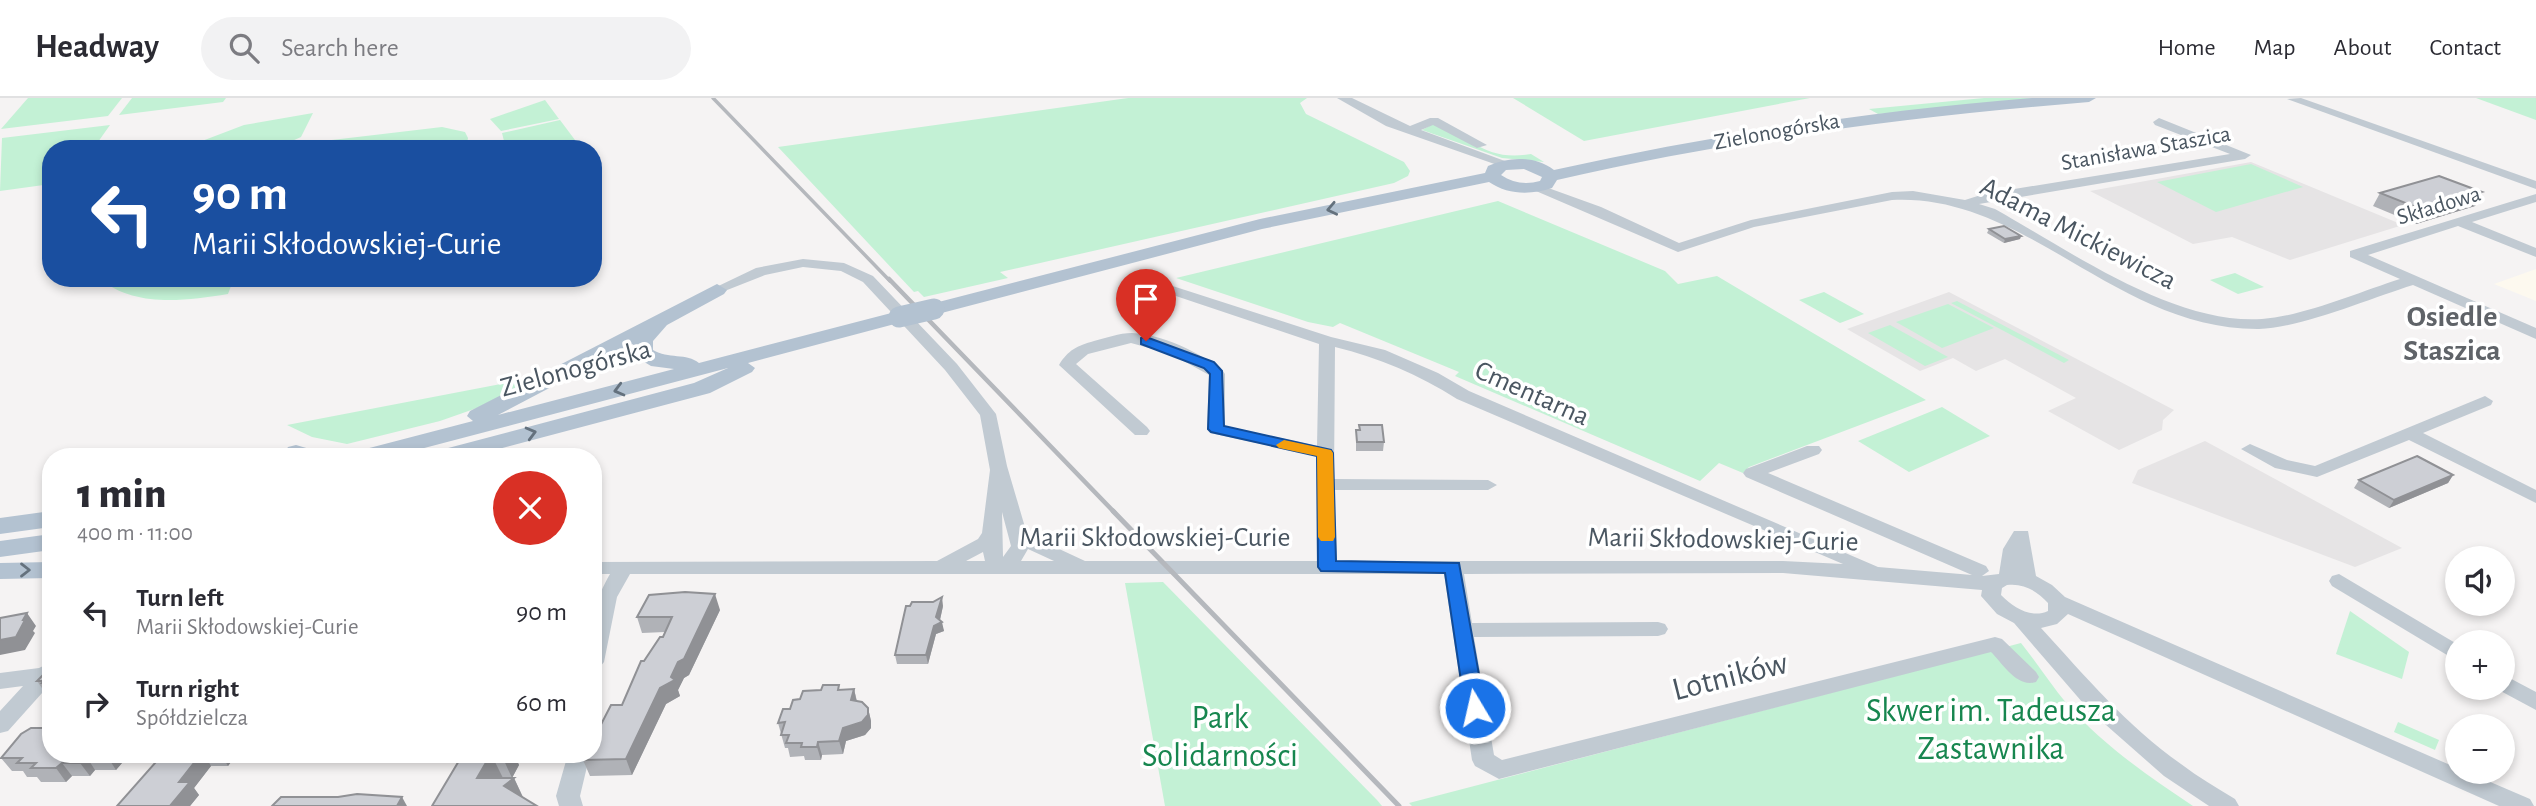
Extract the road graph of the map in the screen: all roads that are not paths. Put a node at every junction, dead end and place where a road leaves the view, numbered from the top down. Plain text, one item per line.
1 (1343, 98) edge
2 (1945, 98) edge
3 (2090, 98) edge
4 (2293, 99) edge
5 (2159, 122) dead end
6 (1410, 130) junction
7 (1499, 170) junction
8 (1543, 178) junction
9 (2536, 185) edge
10 (2536, 198) edge
11 (1967, 204) junction
12 (2459, 222) junction
13 (2536, 253) edge
14 (2413, 280) junction
15 (1157, 285) dead end
16 (717, 290) joint
17 (666, 318) junction
18 (1163, 329) dead end
19 (2536, 334) edge
20 (805, 341) junction
21 (1146, 341) junction
22 (1327, 341) junction
23 (769, 351) junction
24 (2485, 401) dead end
25 (1141, 431) dead end
26 (2409, 433) junction
27 (395, 448) edge
28 (397, 448) edge
29 (475, 448) edge
30 (2250, 449) dead end
31 (1813, 450) dead end
32 (1325, 453) junction
33 (998, 466) junction
34 (1325, 484) junction
35 (1488, 485) dead end
36 (2536, 497) edge
37 (42, 520) edge
38 (0, 526) edge
39 (992, 532) junction
40 (2020, 537) dead end
41 (1020, 538) junction
42 (42, 543) edge
43 (0, 549) edge
44 (997, 567) junction
45 (1327, 567) junction
46 (602, 568) edge
47 (624, 568) junction
48 (939, 568) junction
49 (1089, 568) junction
50 (1453, 568) junction
51 (42, 570) edge
52 (0, 571) edge
53 (1878, 573) junction
54 (2339, 581) dead end
55 (2000, 582) junction
56 (2054, 612) junction
57 (2021, 618) junction
58 (602, 620) edge
59 (1658, 629) dead end
60 (1462, 630) junction
61 (2445, 647) edge
62 (2063, 664) junction
63 (42, 673) edge
64 (2028, 677) dead end
65 (42, 679) edge
66 (0, 681) edge
67 (2515, 690) edge
68 (2536, 702) edge
69 (0, 725) edge
70 (577, 763) edge
71 (571, 806) edge
72 (2227, 806) edge
73 (2522, 806) edge

1 - 6 street
2 - 8 main road, Zielonogórska
3 - 8 main road, Zielonogórska
4 - 9 street
5 - 11 street, Stanisława Staszica
6 - 7 street
6 - 7 street
7 - 8 main road, Zielonogórska
7 - 20 main road, Zielonogórska, bridge
8 - 11 street, Adama Mickiewicza
10 - 12 street, Składowa
11 - 14 street, Adama Mickiewicza
12 - 13 street
12 - 14 street, Składowa
14 - 19 street
15 - 22 street, Cmentarna
16 - 17 main road
16 - 33 street
17 - 23 main road
17 - 27 main road
18 - 21 street
20 - 23 main road, Zielonogórska
29 -> 20 main road, Zielonogórska
21 - 25 street
21 - 32 street
22 - 32 street
22 - 53 street, Cmentarna
23 -> 28 main road, Zielonogórska
24 - 26 street
26 - 30 street
26 - 36 street
31 - 55 street
32 - 34 street
33 - 39 street
33 - 41 street
34 - 35 street
34 - 45 street
37 - 38 main road
39 - 44 street
39 - 48 street
40 - 55 street
41 - 44 street
41 - 49 street
42 - 43 main road
44 - 48 street, Marii Skłodowskiej-Curie
44 - 49 street, Marii Skłodowskiej-Curie
45 - 49 street, Marii Skłodowskiej-Curie
45 - 50 street, Marii Skłodowskiej-Curie
46 - 47 street, Marii Skłodowskiej-Curie
47 - 48 street, Marii Skłodowskiej-Curie
47 - 58 street
50 - 53 street, Marii Skłodowskiej-Curie
50 - 60 street
52 -> 51 main road
53 - 55 street, Marii Skłodowskiej-Curie
54 - 61 street
55 - 56 street
55 - 57 street
56 - 57 street
56 - 62 street
56 - 73 street
57 - 62 street
59 - 60 street
60 - 64 street, Lotników
62 - 72 street
63 - 66 street
65 - 69 street
67 - 68 street
70 - 71 street

